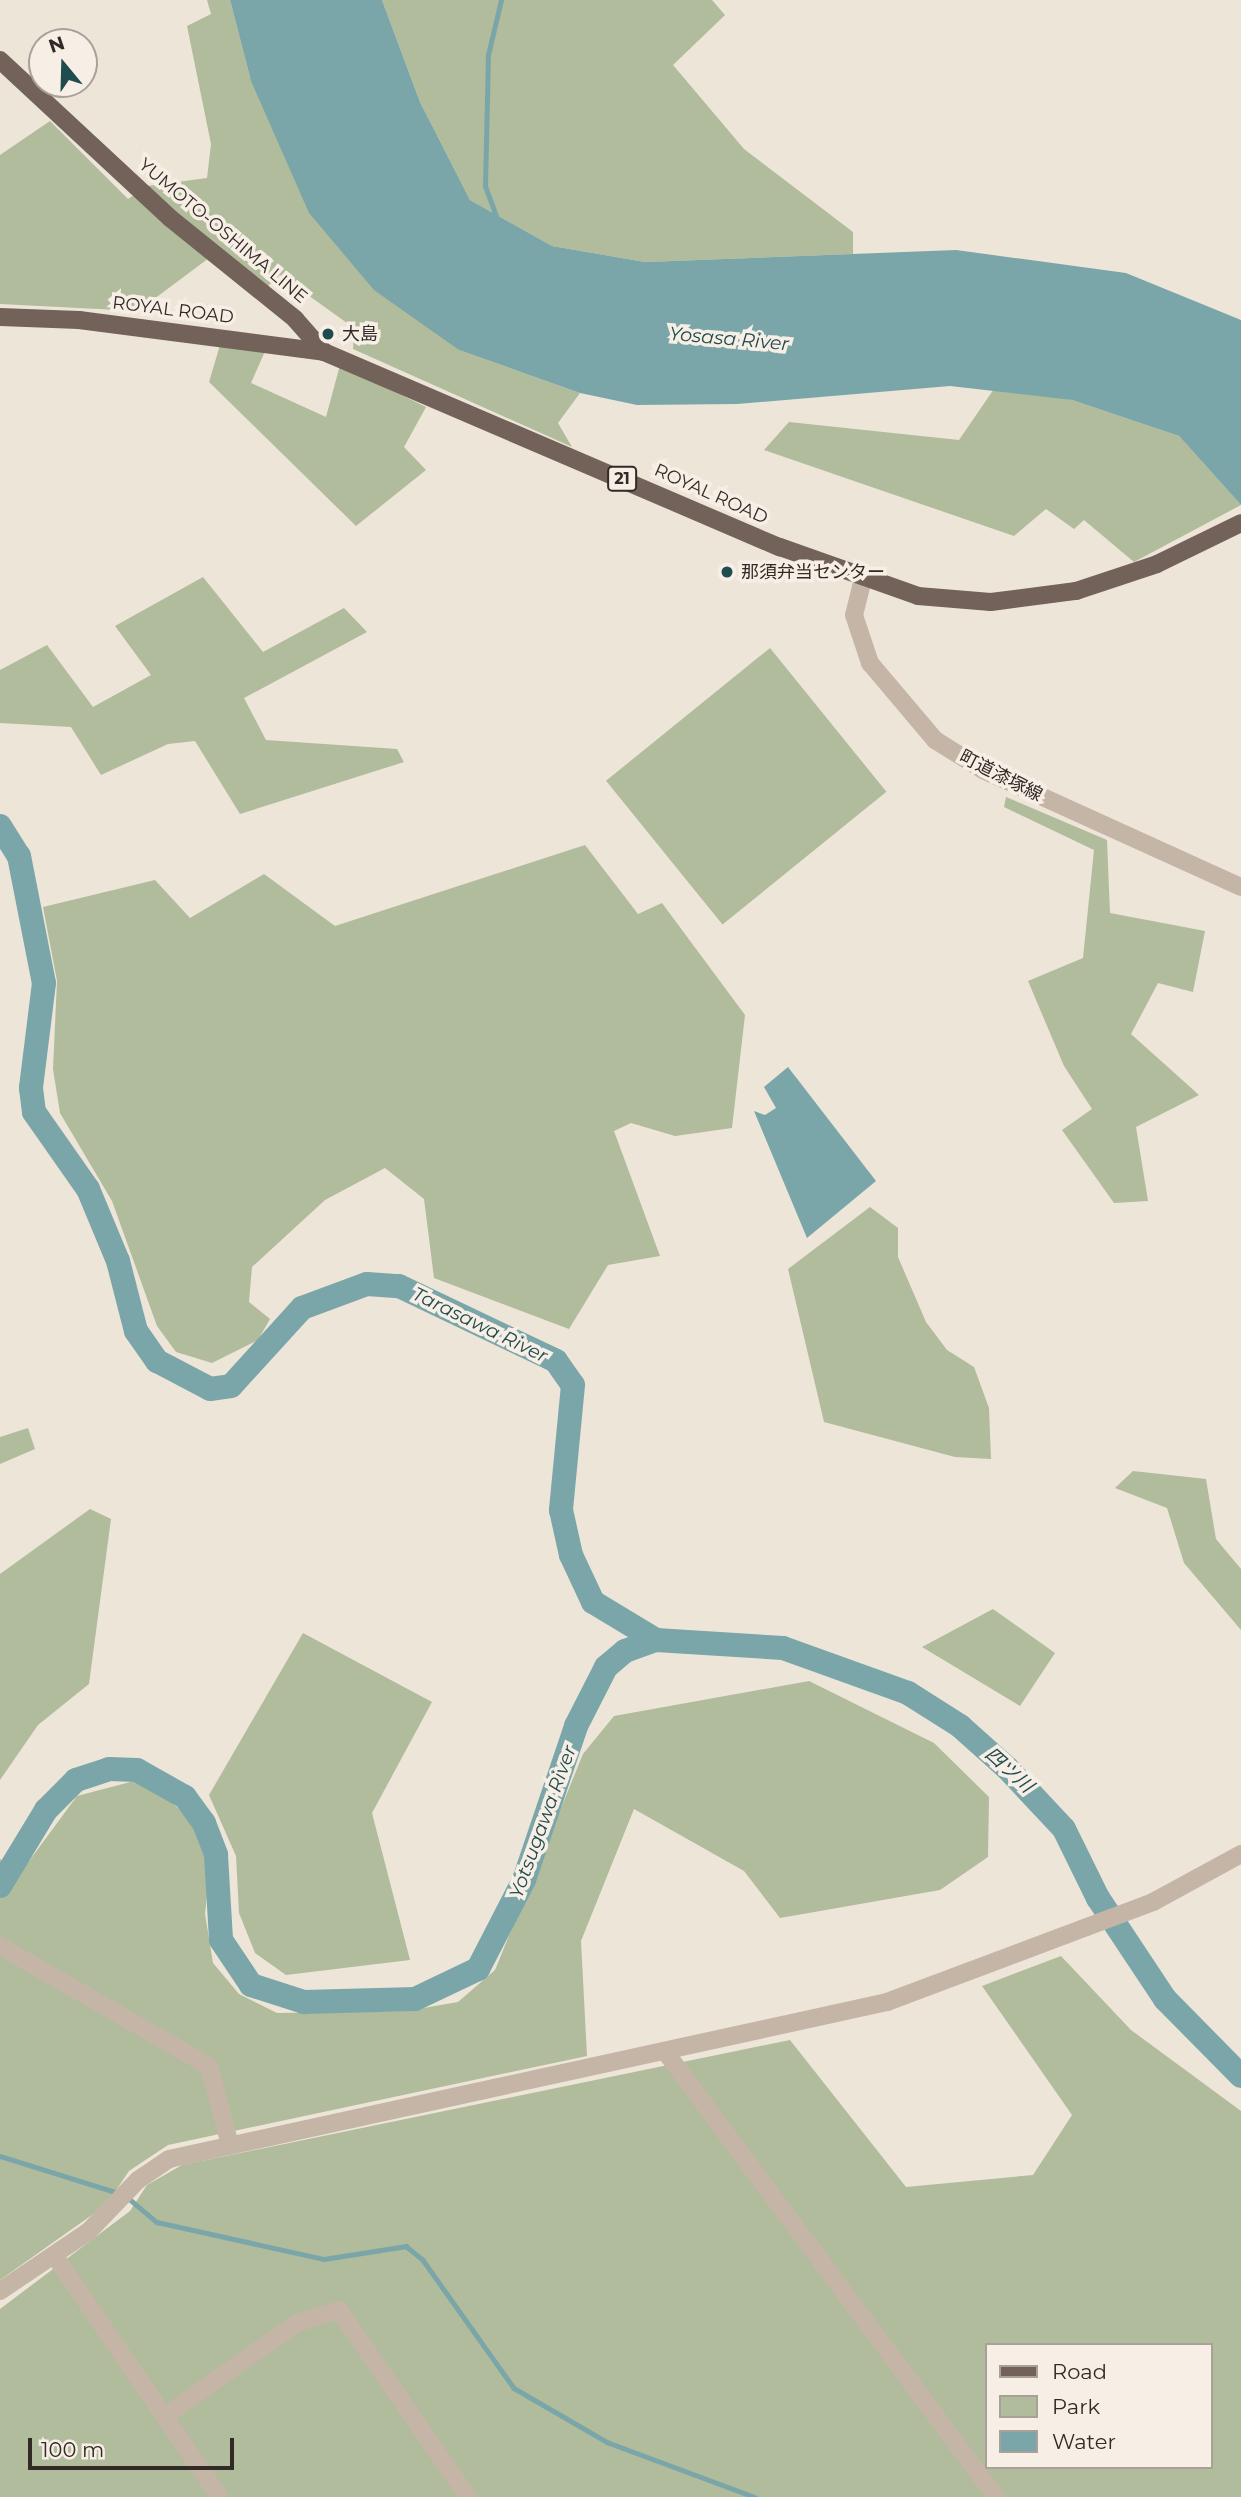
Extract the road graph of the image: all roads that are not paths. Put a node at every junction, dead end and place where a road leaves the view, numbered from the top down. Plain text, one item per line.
1 (0, 60) edge
2 (0, 317) edge
3 (324, 352) junction
4 (1238, 524) edge
5 (863, 579) junction
6 (1241, 887) edge
7 (1241, 1854) edge
8 (0, 1946) edge
9 (667, 2054) junction
10 (230, 2145) junction
11 (54, 2255) junction
12 (0, 2291) edge
13 (165, 2416) junction
14 (220, 2497) edge
15 (468, 2497) edge
16 (996, 2497) edge

1 - 3 main road, YUMOTO-OSHIMA LINE
2 - 3 main road, ROYAL ROAD / 21
3 - 5 main road, ROYAL ROAD / 21
4 - 5 main road, ROYAL ROAD / 21
5 - 6 street, 町道漆塚線
7 - 9 street
8 - 10 street
9 - 10 street
9 - 16 street
10 - 11 street
11 - 12 street
11 - 13 street
13 - 14 street
13 - 15 street

